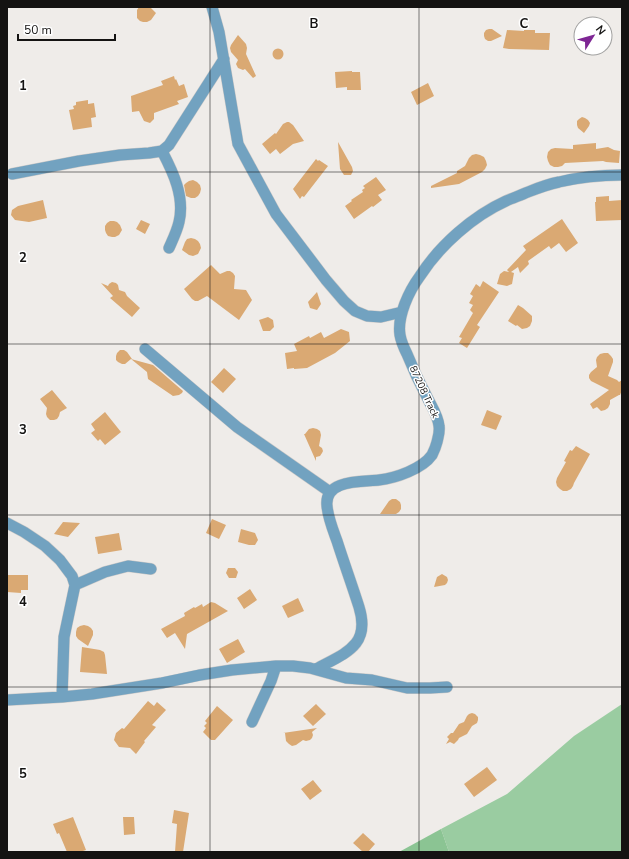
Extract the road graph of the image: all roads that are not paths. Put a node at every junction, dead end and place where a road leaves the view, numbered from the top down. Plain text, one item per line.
1 (212, 7) edge
2 (224, 59) junction
3 (162, 151) junction
4 (12, 174) dead end
5 (622, 175) edge
6 (169, 248) dead end
7 (402, 312) junction
8 (145, 349) dead end
9 (330, 492) junction
10 (7, 523) edge
11 (152, 569) dead end
12 (76, 585) junction
13 (276, 666) junction
14 (316, 669) junction
15 (448, 687) dead end
16 (62, 697) junction
17 (7, 700) edge
18 (252, 722) dead end

1 - 2 street
2 - 3 street
2 - 7 street
3 - 4 street
3 - 6 street
5 - 7 street, 87208 Track
7 - 9 street, 87208 Track
8 - 9 street
9 - 14 street
10 - 12 street
11 - 12 street
12 - 16 street
13 - 14 street
13 - 16 street
13 - 18 street
14 - 15 street
16 - 17 street

